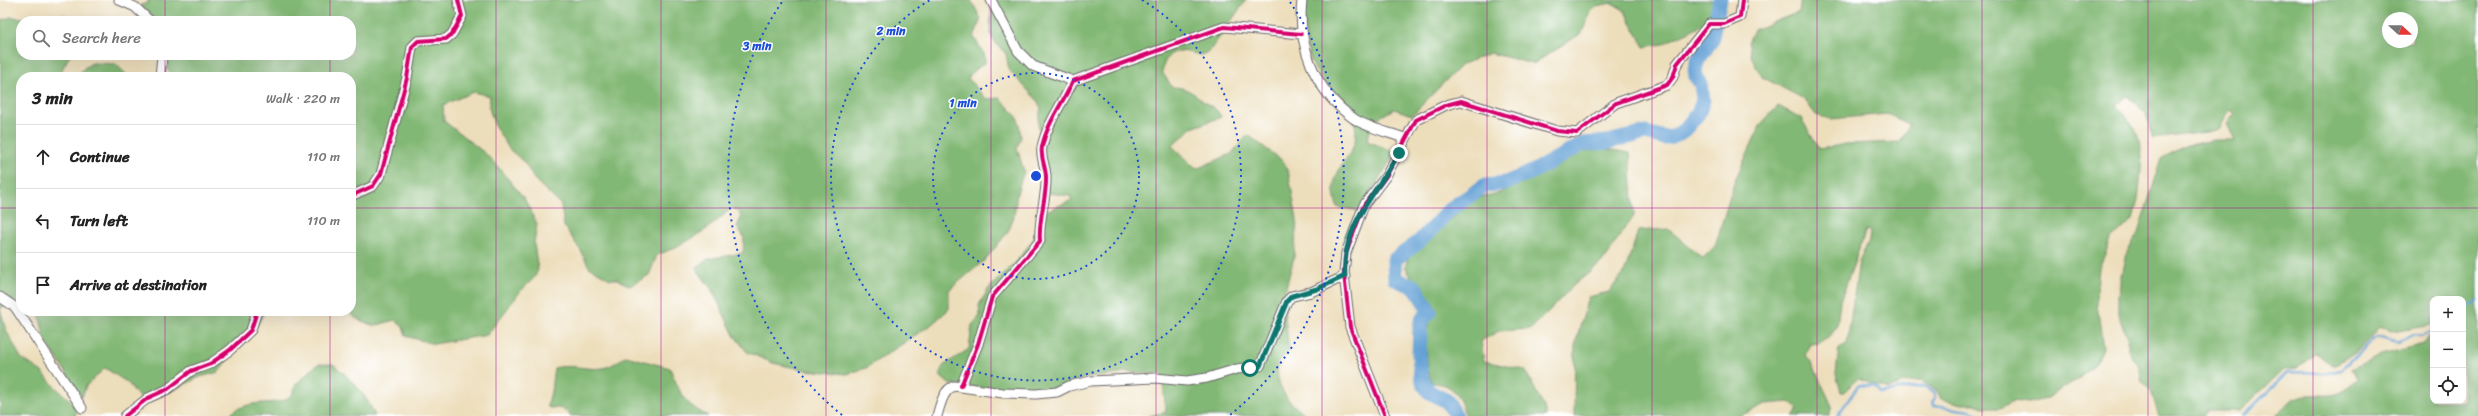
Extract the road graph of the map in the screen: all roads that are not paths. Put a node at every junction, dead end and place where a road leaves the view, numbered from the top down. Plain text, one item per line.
1 (119, 0) edge
2 (458, 0) edge
3 (991, 0) edge
4 (1302, 0) edge
5 (1742, 0) edge
6 (145, 16) edge
7 (1301, 34) junction
8 (162, 60) edge
9 (160, 72) edge
10 (1073, 81) junction
11 (1404, 138) junction
12 (356, 194) edge
13 (1345, 276) junction
14 (0, 297) edge
15 (16, 309) edge
16 (21, 316) edge
17 (255, 316) edge
18 (961, 386) junction
19 (82, 408) dead end
20 (125, 416) edge
21 (937, 416) edge
22 (1385, 416) edge

1 - 6 street
2 - 12 street
3 - 10 street
4 - 7 street
5 - 11 street
7 - 10 street
7 - 11 street
8 - 9 street
10 - 18 street
11 - 13 street
13 - 18 street
13 - 22 street
14 - 15 street
16 - 19 street
17 - 20 street
18 - 21 street

